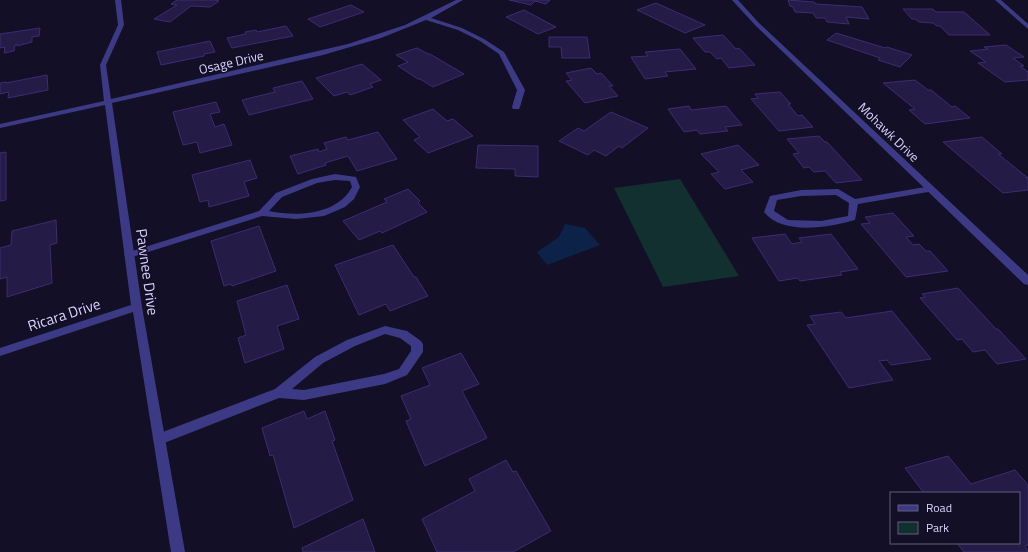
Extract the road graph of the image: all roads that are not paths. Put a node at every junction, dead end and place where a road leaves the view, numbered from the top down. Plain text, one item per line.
1 (118, 0) edge
2 (460, 0) edge
3 (735, 0) edge
4 (998, 0) edge
5 (426, 18) junction
6 (1028, 27) edge
7 (108, 102) junction
8 (516, 107) dead end
9 (0, 126) edge
10 (931, 189) junction
11 (854, 202) junction
12 (262, 213) junction
13 (130, 255) junction
14 (1028, 282) edge
15 (137, 307) junction
16 (0, 352) edge
17 (279, 393) junction
18 (159, 439) junction
19 (178, 552) edge

1 - 7 street, Pawnee Drive
2 - 5 street, Osage Drive
3 - 10 street, Mohawk Drive
4 - 6 street
5 - 7 street, Osage Drive
5 - 8 street
7 - 9 street, Osage Drive
7 - 13 street, Pawnee Drive
10 - 11 street
10 - 14 street, Mohawk Drive
11 - 11 street
12 - 12 street
12 - 13 street
13 - 15 street, Pawnee Drive
15 - 16 street, Ricara Drive
15 - 18 street, Pawnee Drive
17 - 17 street
17 - 18 street
18 - 19 street, Pawnee Drive

